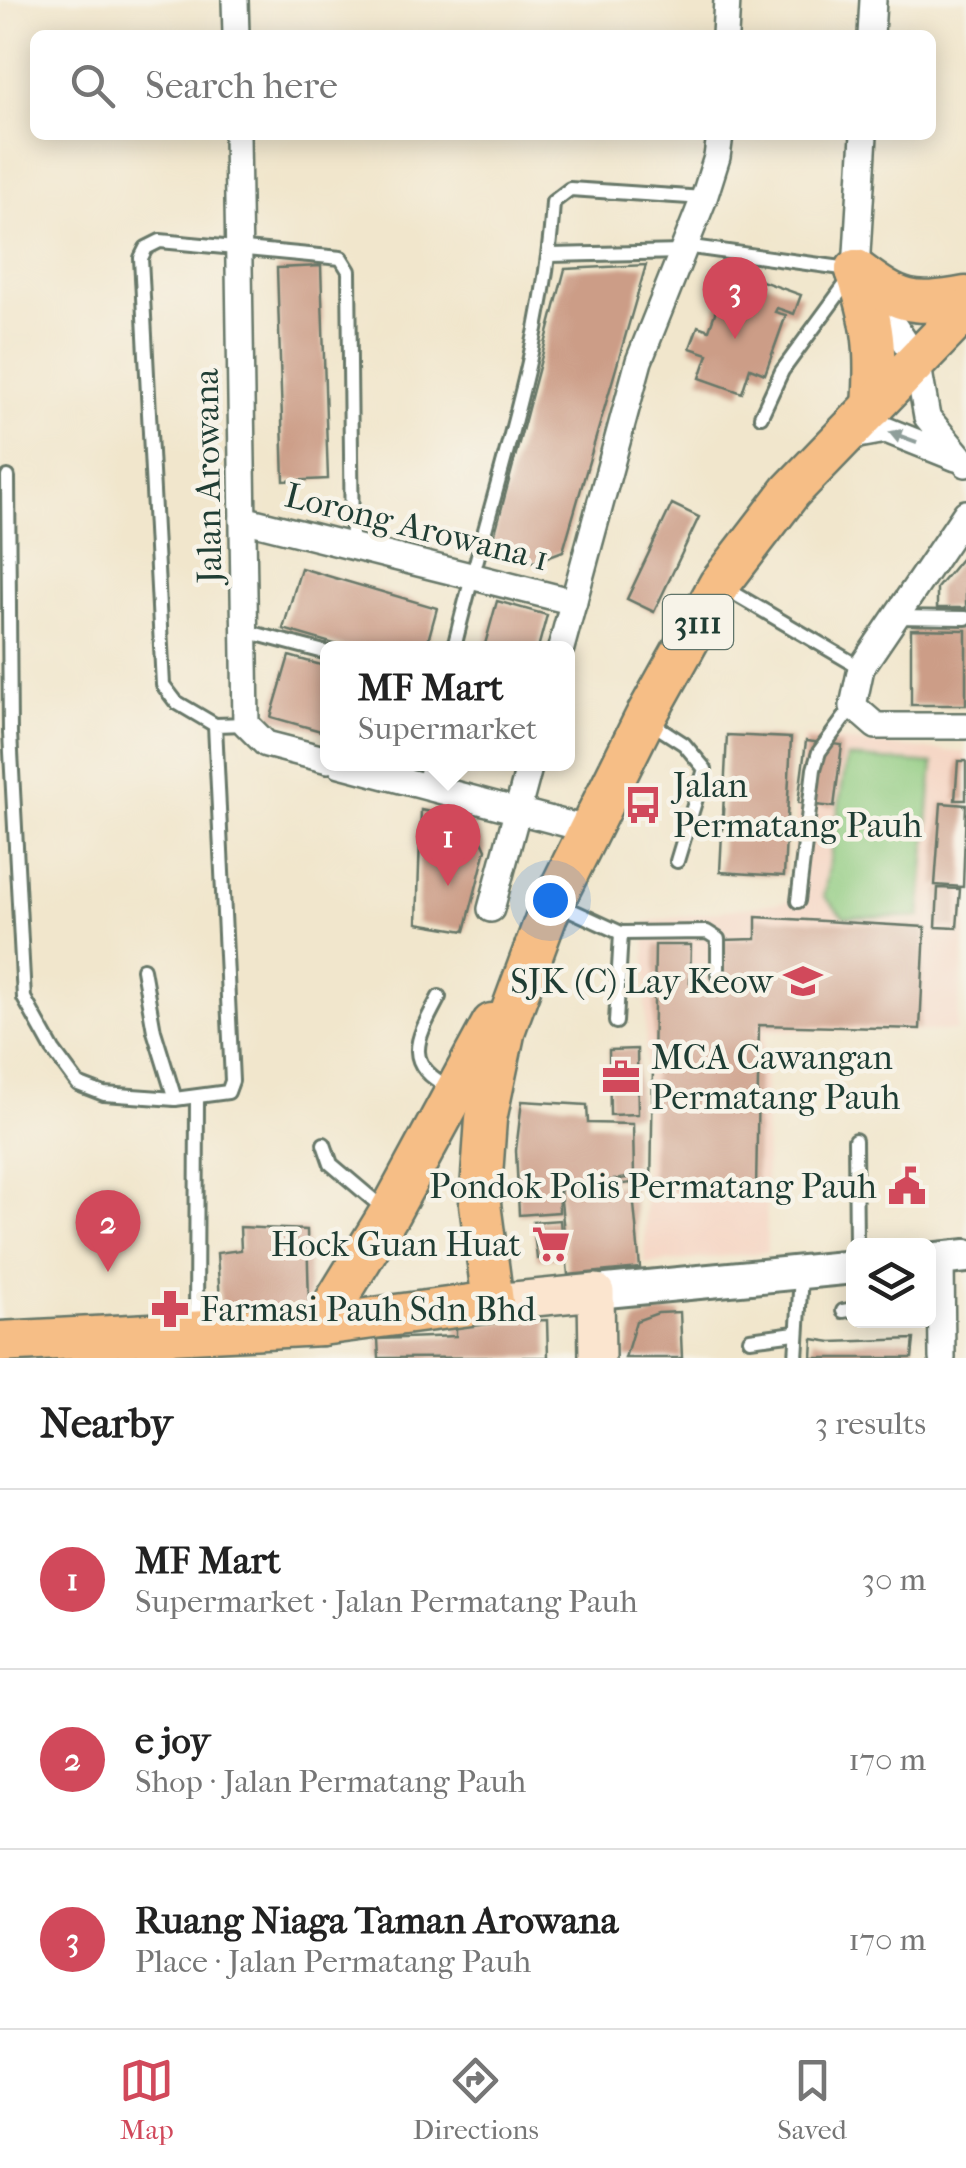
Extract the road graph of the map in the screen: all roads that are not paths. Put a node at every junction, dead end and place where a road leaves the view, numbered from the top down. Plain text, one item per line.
1 (235, 0) edge
2 (726, 0) edge
3 (873, 0) edge
4 (236, 30) edge
5 (725, 30) edge
6 (871, 30) edge
7 (237, 140) edge
8 (720, 140) edge
9 (864, 140) edge
10 (704, 198) junction
11 (239, 248) junction
12 (683, 249) junction
13 (550, 255) junction
14 (856, 270) junction
15 (966, 297) edge
16 (966, 310) edge
17 (917, 360) junction
18 (873, 407) junction
19 (761, 416) dead end
20 (842, 438) junction
21 (964, 462) edge
22 (8, 477) dead end
23 (966, 513) edge
24 (243, 519) junction
25 (352, 546) junction
26 (471, 576) junction
27 (719, 585) junction
28 (574, 602) junction
29 (893, 618) junction
30 (966, 618) edge
31 (245, 631) junction
32 (456, 641) edge
33 (563, 641) edge
34 (320, 651) edge
35 (861, 668) junction
36 (852, 706) junction
37 (646, 718) junction
38 (215, 724) junction
39 (246, 724) junction
40 (966, 726) edge
41 (320, 758) edge
42 (400, 771) edge
43 (528, 771) edge
44 (425, 774) edge
45 (517, 811) junction
46 (590, 830) junction
47 (678, 861) dead end
48 (798, 901) dead end
49 (550, 909) junction
50 (490, 910) dead end
51 (621, 932) junction
52 (143, 969) dead end
53 (718, 976) dead end
54 (439, 997) dead end
55 (616, 1022) dead end
56 (458, 1092) junction
57 (197, 1097) junction
58 (175, 1099) junction
59 (855, 1140) dead end
60 (324, 1144) dead end
61 (390, 1214) junction
62 (856, 1238) edge
63 (945, 1258) edge
64 (846, 1268) edge
65 (802, 1272) junction
66 (596, 1292) junction
67 (492, 1302) junction
68 (321, 1325) junction
69 (196, 1332) junction
70 (795, 1333) junction
71 (750, 1340) dead end
72 (0, 1342) edge
73 (597, 1358) edge
74 (796, 1358) edge
75 (942, 1358) edge

1 - 4 street
2 - 5 street
3 - 6 street
7 - 11 street, Jalan Arowana
8 - 10 street
9 - 14 street
10 - 12 street
10 - 13 lane
11 - 24 street, Jalan Arowana
11 - 25 lane
11 - 38 lane
12 - 13 lane
12 - 14 lane
12 - 28 street
13 - 26 lane
14 - 15 main road
14 - 17 street
14 - 18 main road
14 - 19 lane
16 - 17 main road, 3111
17 - 18 main road, 3111
17 - 21 street
18 - 20 main road, 3111
21 -> 20 street
20 - 27 main road, 3111
22 - 58 lane
23 - 29 street
24 - 25 street, Lorong Arowana 1
24 - 31 street, Jalan Arowana
25 - 26 street, Lorong Arowana 1
26 - 28 street, Lorong Arowana 1
26 - 32 lane
27 - 35 lane
27 - 37 main road, 3111
28 - 33 street
29 - 30 lane
29 - 35 street
31 - 34 lane
31 - 39 street, Jalan Arowana
35 - 36 street
36 - 40 street
36 - 48 lane
37 - 46 main road, 3111
37 - 47 lane
38 - 39 lane
38 - 57 lane
39 - 41 street
42 - 44 street
43 - 45 street
44 - 45 street
45 - 46 street
45 - 50 street
46 - 49 main road, 3111
49 - 51 lane
49 - 56 main road
49 - 67 main road, 3111
51 - 53 lane
51 - 55 lane
52 - 58 lane
54 - 56 lane
56 - 61 main road
57 - 58 lane
57 - 69 lane
59 - 62 lane
60 - 61 lane
61 - 68 main road
63 - 75 street
64 - 65 street
65 - 66 street
65 - 70 lane
66 - 67 main road
66 - 73 main road
67 - 68 main road
68 - 69 main road
69 - 72 main road
70 - 71 lane
70 - 74 lane

